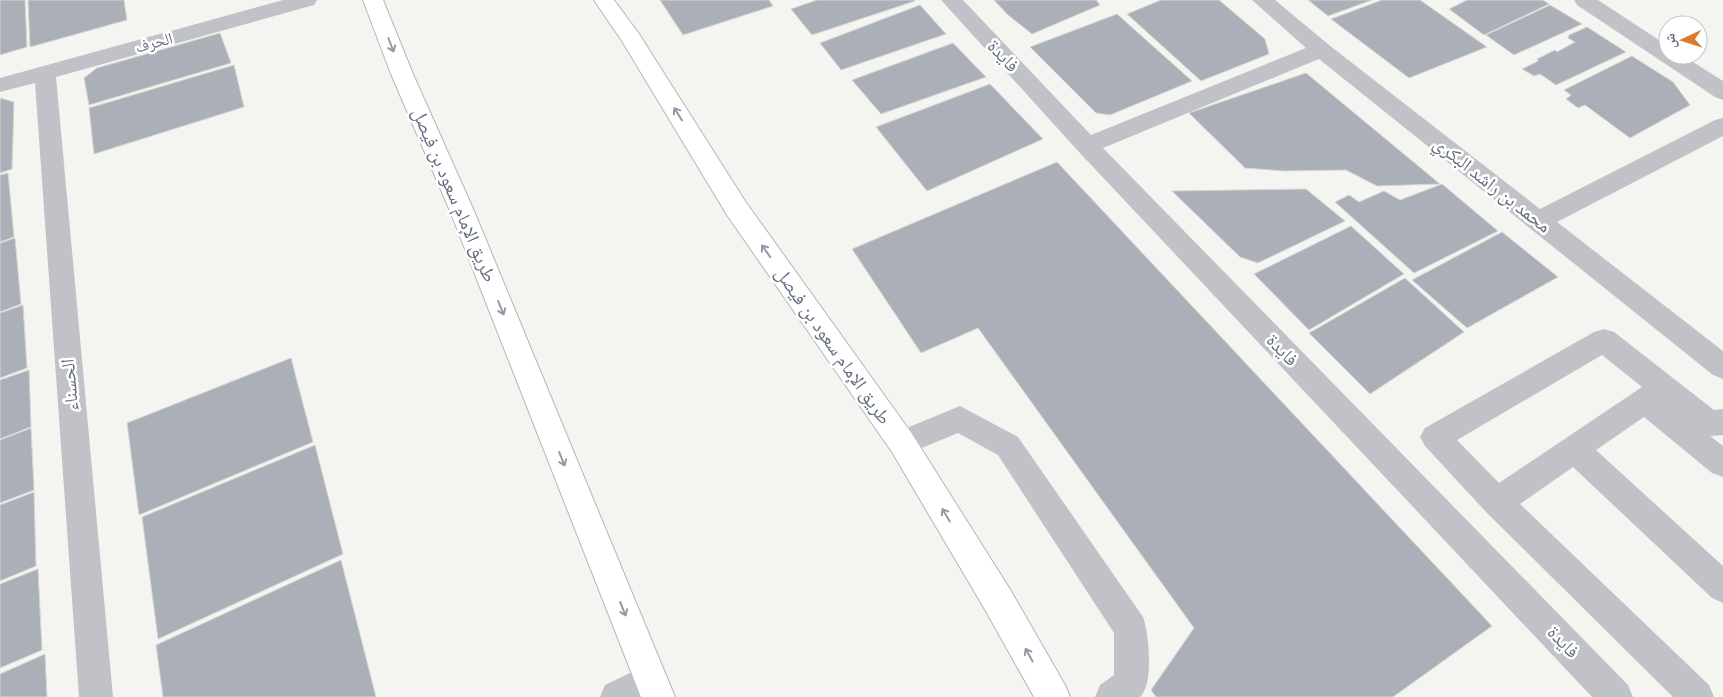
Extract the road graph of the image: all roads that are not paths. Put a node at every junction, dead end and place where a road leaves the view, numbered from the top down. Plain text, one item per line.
1 (307, 0) edge
2 (373, 0) edge
3 (604, 0) edge
4 (951, 0) edge
5 (1262, 0) edge
6 (1584, 0) edge
7 (1321, 50) junction
8 (44, 73) junction
9 (0, 85) edge
10 (1723, 92) edge
11 (1723, 126) edge
12 (1087, 146) junction
13 (1538, 221) junction
14 (1723, 368) edge
15 (1654, 394) junction
16 (1723, 422) edge
17 (902, 443) junction
18 (1574, 450) junction
19 (1723, 464) edge
20 (1497, 502) junction
21 (1723, 587) edge
22 (655, 688) edge
23 (96, 697) edge
24 (618, 697) edge
25 (1053, 697) edge
26 (1112, 697) edge
27 (1616, 697) edge
28 (1697, 697) edge

1 - 8 street, الحرف
2 -> 22 main road, طريق الإمام سعود بن فيصل
17 -> 3 main road, طريق الإمام سعود بن فيصل
4 - 12 street, فايدة
5 - 7 street, محمد بن راشد البكري
6 - 10 street
7 - 12 street
7 - 13 street, محمد بن راشد البكري
8 - 9 street, الحرف
8 - 23 street, الحسناء
11 - 13 street
12 - 27 street, فايدة
13 - 14 street, محمد بن راشد البكري
15 - 16 street
15 - 18 street
15 - 19 street
15 - 20 street
25 -> 17 main road, طريق الإمام سعود بن فيصل
17 - 26 street
18 - 20 street
18 - 21 street
20 - 28 street
22 - 24 street

